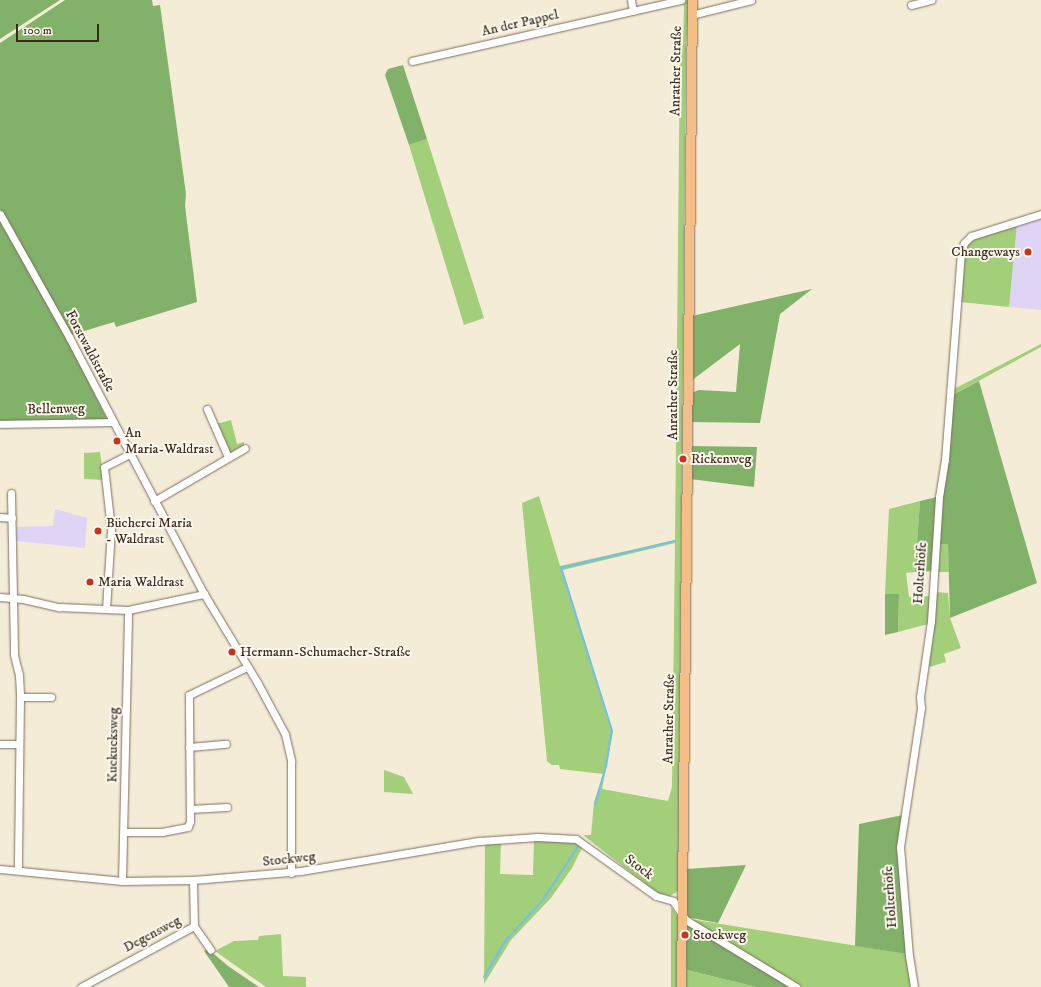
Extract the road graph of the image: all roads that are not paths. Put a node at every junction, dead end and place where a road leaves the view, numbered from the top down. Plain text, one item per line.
1 (631, 0) edge
2 (681, 0) edge
3 (692, 0) edge
4 (751, 0) edge
5 (931, 0) edge
6 (911, 5) dead end
7 (633, 11) junction
8 (691, 15) junction
9 (412, 61) dead end
10 (0, 214) edge
11 (1041, 214) edge
12 (207, 409) dead end
13 (112, 422) junction
14 (0, 424) edge
15 (245, 448) dead end
16 (130, 454) junction
17 (228, 457) junction
18 (11, 493) dead end
19 (154, 501) junction
20 (0, 517) edge
21 (12, 518) junction
22 (204, 594) junction
23 (0, 597) edge
24 (12, 597) junction
25 (106, 609) junction
26 (128, 610) junction
27 (247, 667) junction
28 (20, 697) junction
29 (51, 697) dead end
30 (0, 744) edge
31 (18, 744) junction
32 (226, 744) dead end
33 (189, 747) junction
34 (227, 807) dead end
35 (190, 809) junction
36 (124, 832) junction
37 (580, 840) joint
38 (0, 869) edge
39 (18, 870) junction
40 (291, 873) junction
41 (193, 880) junction
42 (122, 881) junction
43 (683, 915) junction
44 (194, 926) junction
45 (211, 950) dead end
46 (81, 987) edge
47 (681, 987) edge
48 (796, 987) edge
49 (914, 987) edge

1 - 7 street
2 - 7 street, An der Pappel
3 - 8 main road, Anrather Straße
4 - 8 street
5 - 6 street
7 - 9 street, An der Pappel
8 - 43 main road, Anrather Straße
10 - 13 street, Forstwaldstraße
11 - 49 street, Holterhöfe
12 - 17 street
13 - 14 street, Bellenweg
13 - 16 street, Forstwaldstraße
15 - 17 street
16 - 19 street, Forstwaldstraße
16 - 25 street
17 - 19 street
18 - 21 street
19 - 22 street, Forstwaldstraße
20 - 21 street
21 - 24 street
22 - 26 street
22 - 27 street, Forstwaldstraße
23 - 24 street
24 - 25 street
24 - 28 street
25 - 26 street
26 - 36 street, Kuckucksweg
27 - 33 street
27 - 40 street, Forstwaldstraße
28 - 29 street
28 - 31 street
30 - 31 street
31 - 39 street
32 - 33 street
33 - 35 street
34 - 35 street
35 - 36 street
36 - 42 street, Kuckucksweg
37 - 40 street, Stockweg
37 - 43 street, Stock
38 - 39 street, Stockweg
39 - 42 street, Stockweg
40 - 41 street, Stockweg
41 - 42 street, Stockweg
41 - 44 street, Degensweg
43 - 47 main road
43 - 48 street
44 - 45 street
44 - 46 street, Degensweg

